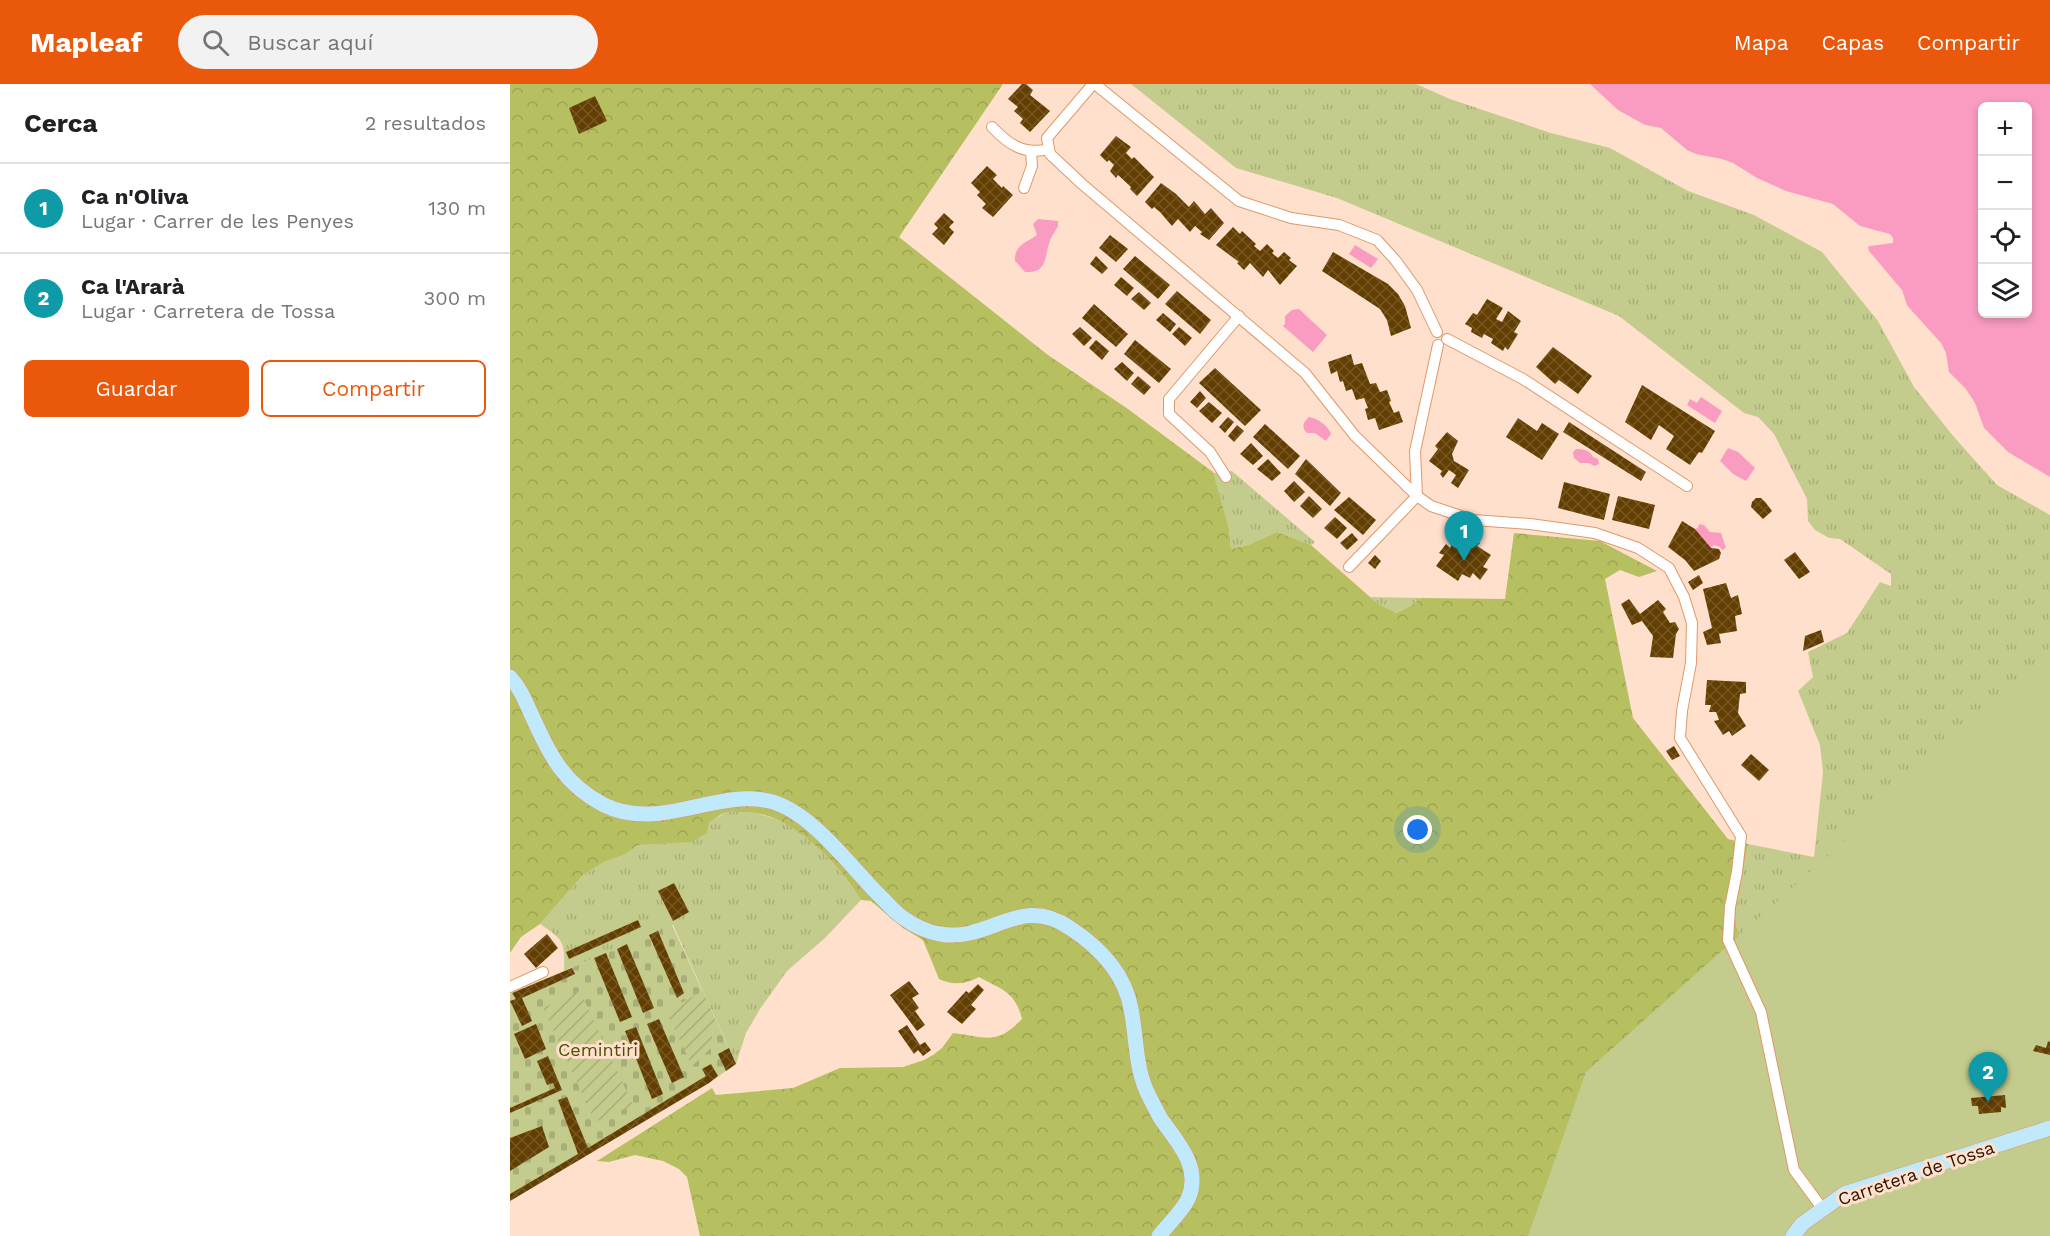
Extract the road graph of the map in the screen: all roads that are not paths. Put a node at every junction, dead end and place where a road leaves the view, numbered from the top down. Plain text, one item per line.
1 (1094, 84) edge
2 (992, 127) dead end
3 (1049, 149) junction
4 (1031, 151) junction
5 (1024, 188) dead end
6 (1239, 316) junction
7 (1443, 342) junction
8 (1226, 477) dead end
9 (1687, 486) dead end
10 (1417, 496) junction
11 (1349, 567) dead end
12 (510, 677) edge
13 (543, 972) dead end
14 (510, 987) edge
15 (2050, 1128) edge
16 (1822, 1208) junction
17 (1159, 1236) edge
18 (1793, 1236) edge

1 - 3 street
1 - 7 street
2 - 4 street
3 - 4 street
3 - 6 street
4 - 5 street
6 - 8 street
6 - 10 street
7 - 9 street
7 - 10 street
10 - 11 street
10 - 16 street
12 - 17 main road
13 - 14 street
15 - 16 main road, Carretera de Tossa
16 - 18 main road, Carretera de Tossa

